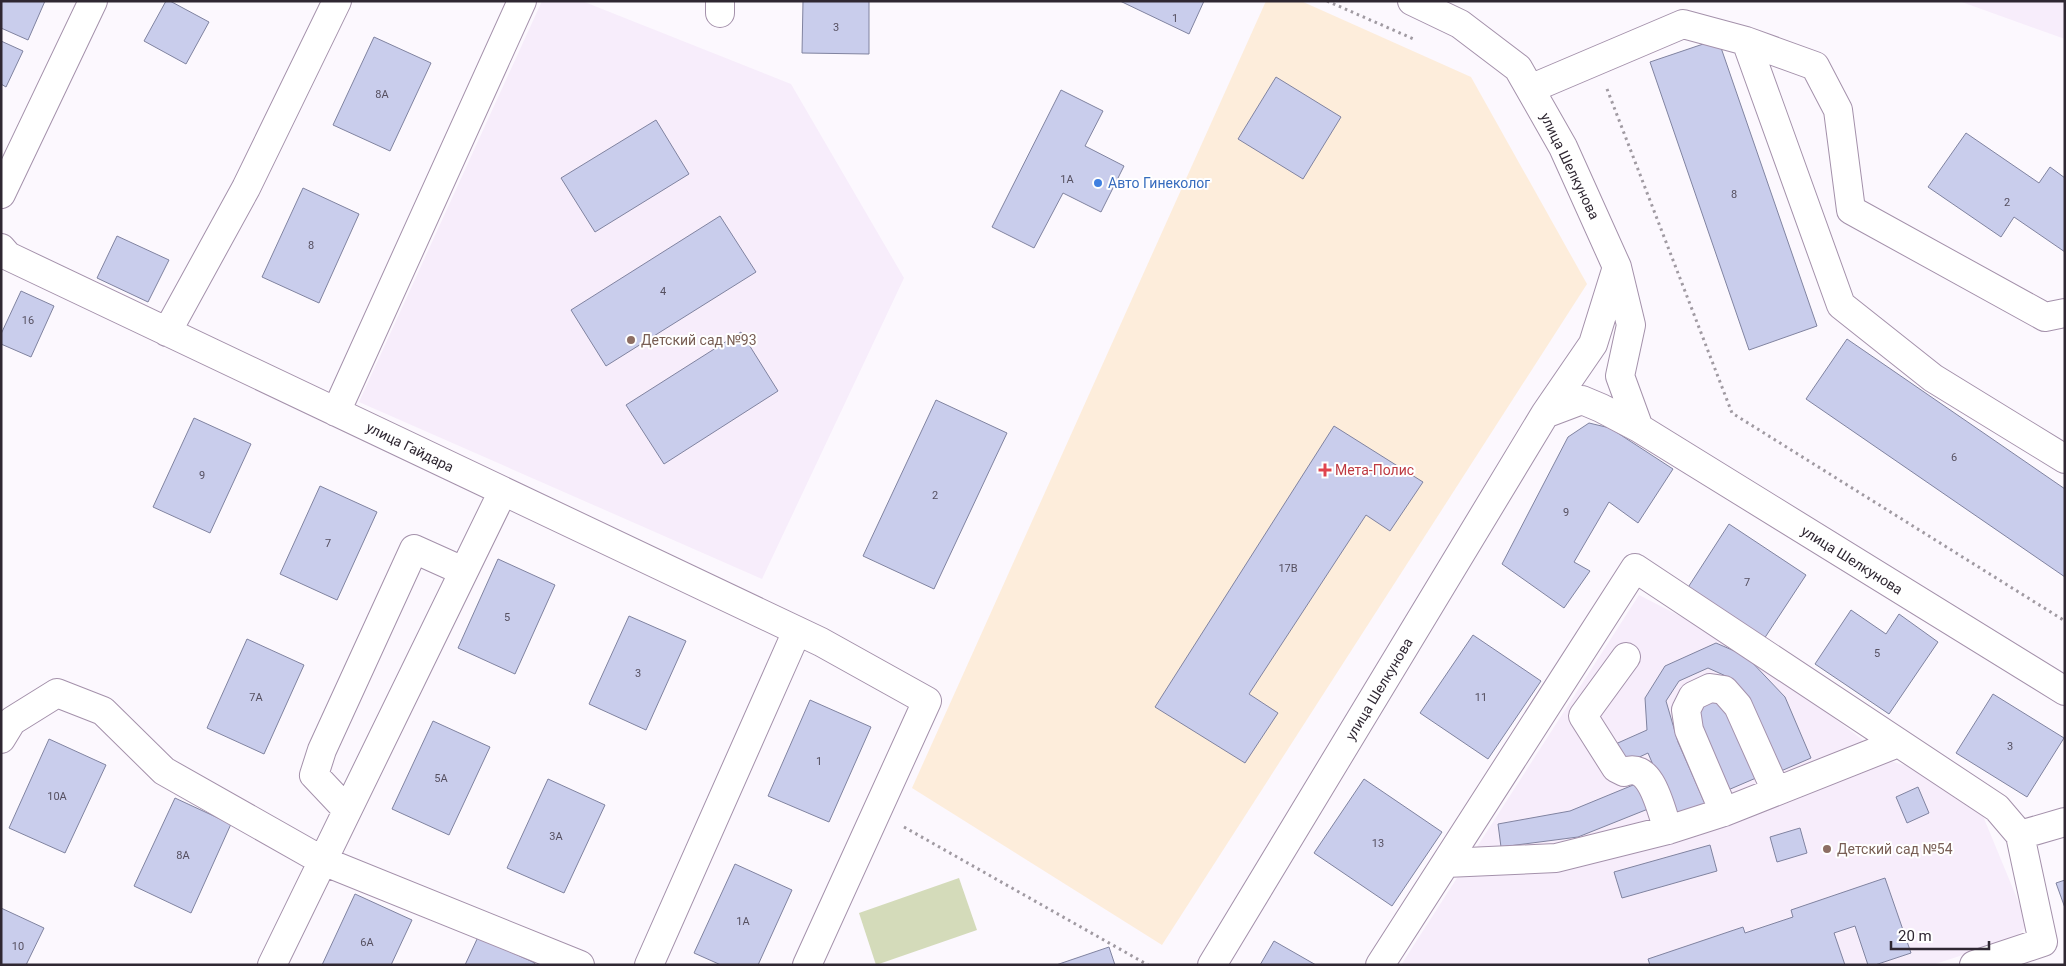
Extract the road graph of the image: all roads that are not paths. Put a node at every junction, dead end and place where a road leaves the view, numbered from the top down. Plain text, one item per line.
1 (93, 1) edge
2 (338, 1) edge
3 (522, 1) edge
4 (1412, 1) edge
5 (1746, 41) junction
6 (1524, 78) junction
7 (1, 194) edge
8 (1, 248) edge
9 (1617, 267) junction
10 (2065, 313) edge
11 (167, 332) junction
12 (336, 412) junction
13 (1545, 414) junction
14 (1639, 428) junction
15 (2065, 459) edge
16 (503, 491) junction
17 (463, 570) junction
18 (809, 637) junction
19 (1626, 658) dead end
20 (2065, 691) edge
21 (1, 739) edge
22 (1898, 743) junction
23 (1776, 791) junction
24 (347, 810) junction
25 (1724, 812) junction
26 (2065, 822) edge
27 (1668, 830) junction
28 (2020, 835) junction
29 (323, 861) junction
30 (1446, 863) junction
31 (272, 965) edge
32 (580, 965) edge
33 (649, 965) edge
34 (807, 965) edge
35 (1212, 965) edge
36 (1380, 965) edge
37 (1974, 965) edge

1 - 7 street
2 - 11 street
3 - 12 street
4 - 6 street
5 - 6 street
5 - 10 street
5 - 15 street
6 - 9 street, улица Шелкунова
8 - 11 street, улица Гайдара
9 - 13 street, улица Шелкунова
9 - 14 street, улица Шелкунова
11 - 12 street, улица Гайдара
12 - 16 street, улица Гайдара
13 - 14 street, улица Шелкунова
13 - 35 street, улица Шелкунова
14 - 20 street, улица Шелкунова
16 - 17 street
16 - 18 street, улица Гайдара
17 - 24 street
17 - 24 street
18 - 33 street
18 - 34 street, улица Гайдара
19 - 27 street
21 - 29 street
22 - 23 street
22 - 28 street
22 - 30 street
23 - 25 street
23 - 25 street
24 - 29 street
25 - 27 street
26 - 28 street
27 - 30 street
28 - 37 street
29 - 31 street
29 - 32 street
30 - 36 street

